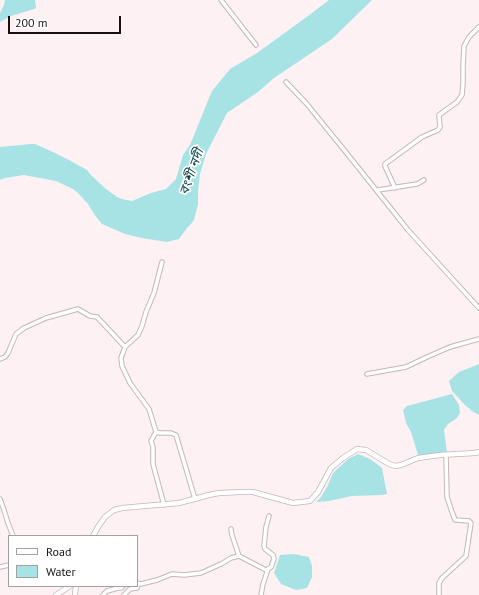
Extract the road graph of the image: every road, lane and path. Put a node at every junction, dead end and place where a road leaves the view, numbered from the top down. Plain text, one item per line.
1 (221, 0) edge
2 (479, 28) edge
3 (256, 45) dead end
4 (286, 82) dead end
5 (424, 180) dead end
6 (395, 188) junction
7 (378, 190) junction
8 (162, 262) dead end
9 (479, 308) edge
10 (479, 338) edge
11 (125, 347) junction
12 (0, 360) edge
13 (367, 374) dead end
14 (156, 432) junction
15 (479, 452) edge
16 (446, 455) junction
17 (0, 499) edge
18 (195, 499) junction
19 (164, 504) junction
20 (269, 516) dead end
21 (231, 529) dead end
22 (13, 535) edge
23 (94, 535) edge
24 (239, 556) junction
25 (268, 569) junction
26 (138, 584) edge
27 (68, 587) edge
28 (122, 587) edge
29 (137, 587) edge
30 (56, 595) edge
31 (103, 595) edge
32 (124, 595) edge
33 (261, 595) edge
34 (439, 595) edge

1 - 3 street
2 - 6 street
4 - 7 street
5 - 6 street
6 - 7 street
7 - 9 street
8 - 11 street
10 - 13 street
11 - 12 street
11 - 14 street
14 - 18 street
14 - 19 street
15 - 16 street
16 - 18 street
16 - 34 street
17 - 22 street
18 - 19 street
19 - 23 street
20 - 25 street
21 - 24 street
24 - 25 street
24 - 26 street
25 - 33 street
27 - 30 street
28 - 31 street
29 - 32 street

